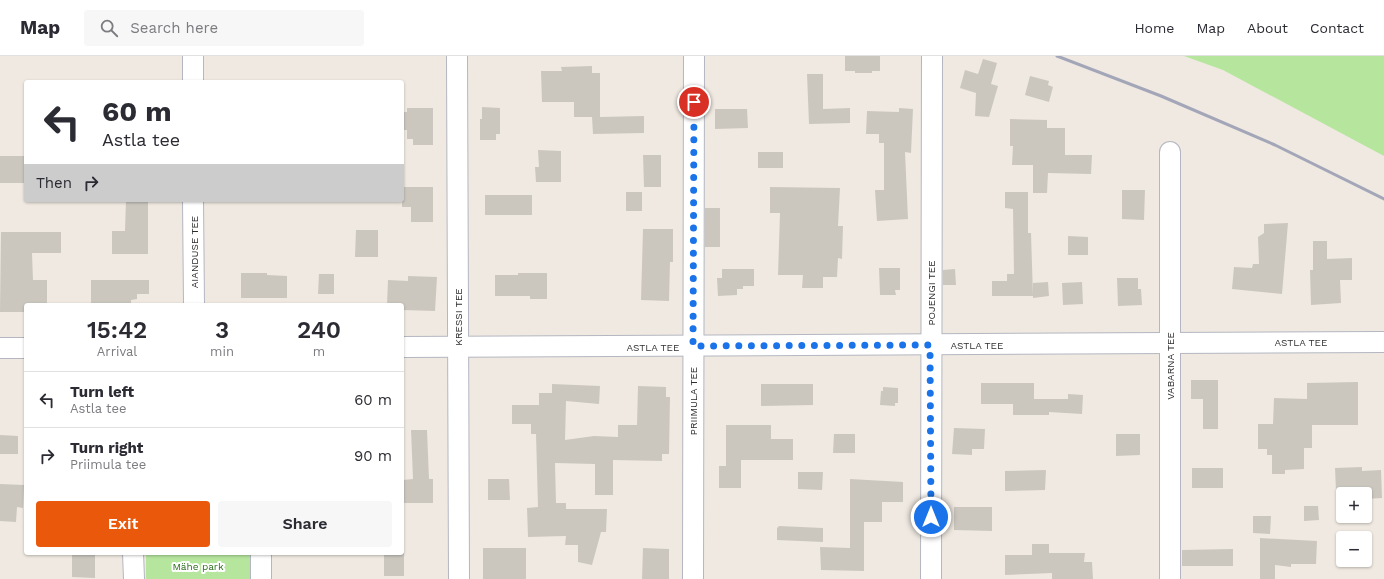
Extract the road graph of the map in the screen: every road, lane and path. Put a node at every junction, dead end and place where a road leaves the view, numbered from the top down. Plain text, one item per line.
1 (193, 56) edge
2 (456, 56) edge
3 (694, 56) edge
4 (932, 56) edge
5 (193, 80) edge
6 (1170, 152) dead end
7 (194, 202) edge
8 (194, 303) edge
9 (1384, 342) edge
10 (1170, 343) junction
11 (930, 345) junction
12 (693, 346) junction
13 (404, 347) edge
14 (458, 347) junction
15 (0, 348) edge
16 (24, 348) edge
17 (133, 555) edge
18 (261, 555) edge
19 (134, 579) edge
20 (261, 579) edge
21 (459, 579) edge
22 (693, 579) edge
23 (931, 579) edge
24 (1170, 579) edge

1 - 5 street
2 - 14 street, KRESSI TEE
3 - 12 street, PRIIMULA TEE
4 - 11 street, POJENGI TEE
6 - 10 street, VABARNA TEE
7 - 8 street, AIANDUSE TEE
9 - 10 street, ASTLA TEE
10 - 11 street, ASTLA TEE
10 - 24 street, VABARNA TEE
11 - 12 street, ASTLA TEE
11 - 23 street, POJENGI TEE
12 - 14 street, ASTLA TEE
12 - 22 street, PRIIMULA TEE
13 - 14 street, ASTLA TEE
14 - 21 street, KRESSI TEE
15 - 16 street
17 - 19 street
18 - 20 street

